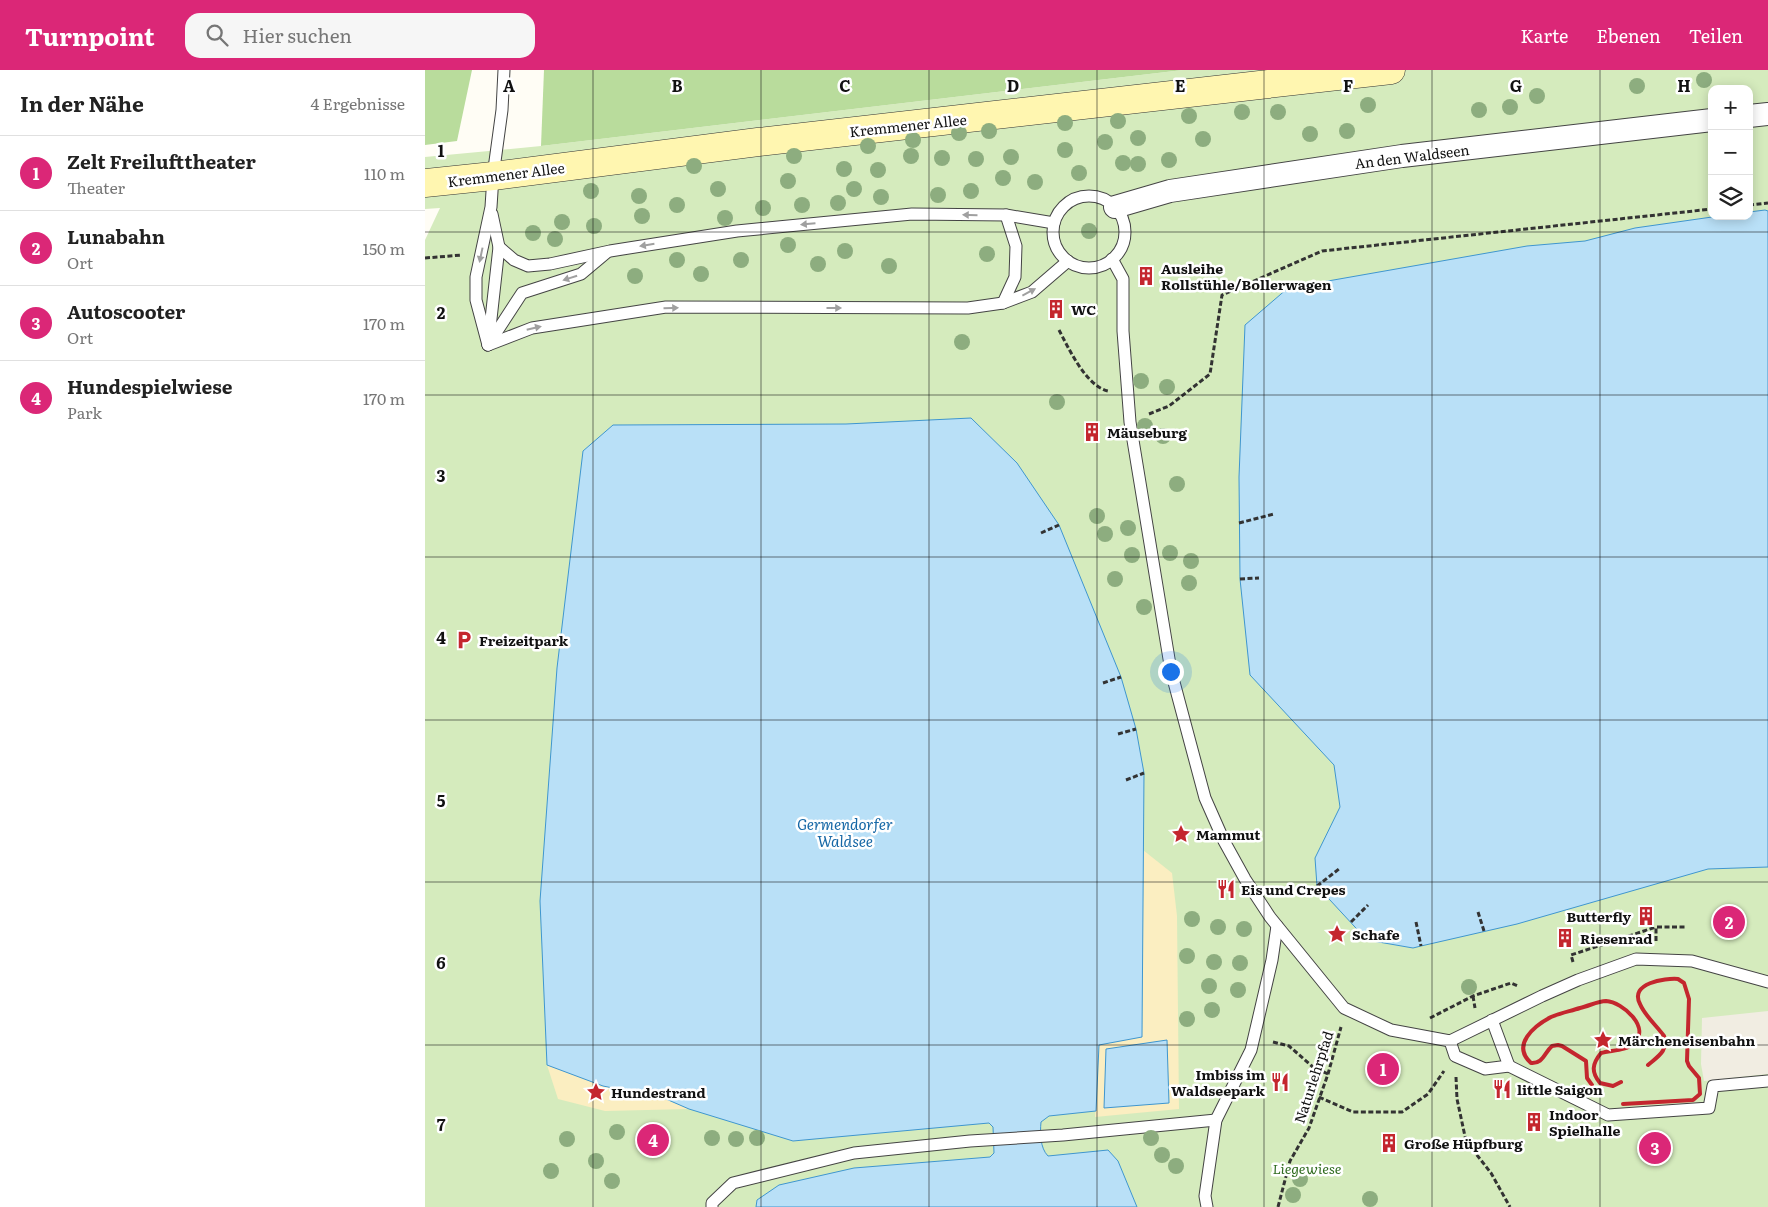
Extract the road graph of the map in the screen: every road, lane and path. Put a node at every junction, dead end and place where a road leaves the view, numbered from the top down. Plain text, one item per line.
1 (504, 70) edge
2 (1391, 70) edge
3 (1768, 114) edge
4 (1753, 116) edge
5 (1708, 120) edge
6 (493, 176) junction
7 (425, 183) edge
8 (1768, 203) edge
9 (1753, 205) edge
10 (491, 207) junction
11 (1115, 207) junction
12 (1708, 209) edge
13 (1005, 215) junction
14 (1053, 223) junction
15 (499, 246) junction
16 (610, 251) junction
17 (481, 254) junction
18 (425, 258) edge
19 (1112, 259) junction
20 (1068, 261) junction
21 (1003, 303) junction
22 (1059, 330) dead end
23 (488, 345) junction
24 (1128, 396) junction
25 (1130, 422) junction
26 (1275, 514) dead end
27 (1239, 523) dead end
28 (1059, 525) dead end
29 (1041, 533) dead end
30 (1259, 578) dead end
31 (1240, 579) dead end
32 (1121, 677) dead end
33 (1103, 683) dead end
34 (1136, 729) dead end
35 (1117, 734) dead end
36 (1144, 773) dead end
37 (1126, 780) dead end
38 (1339, 869) dead end
39 (1317, 886) dead end
40 (1368, 905) dead end
41 (1478, 912) dead end
42 (1351, 922) dead end
43 (1416, 922) dead end
44 (1277, 926) junction
45 (1685, 926) dead end
46 (1656, 927) junction
47 (1484, 932) dead end
48 (1421, 946) dead end
49 (1655, 959) junction
50 (1578, 980) junction
51 (1768, 982) edge
52 (1542, 996) junction
53 (1346, 1010) junction
54 (1492, 1020) junction
55 (1409, 1033) junction
56 (1254, 1038) junction
57 (1450, 1041) junction
58 (1455, 1056) junction
59 (1509, 1066) junction
60 (1328, 1074) junction
61 (1768, 1080) edge
62 (1319, 1097) junction
63 (1216, 1120) junction
64 (712, 1207) edge
65 (1207, 1207) edge
66 (1278, 1207) edge
67 (1510, 1207) edge

1 - 6 lane
2 - 6 main road, Kremmener Allee
3 - 4 street
5 - 11 street, An den Waldseen
6 - 7 main road, Kremmener Allee
6 - 10 lane
8 - 9 path
10 - 15 lane
10 - 17 lane
11 - 14 lane
11 - 19 lane
12 - 25 path
13 - 14 lane
13 -> 16 lane
13 - 21 lane
14 - 20 lane
15 - 16 lane
15 - 23 lane
16 -> 23 lane
17 - 18 path
17 -> 23 lane
19 - 20 lane
19 - 24 lane
21 -> 20 lane
23 -> 21 lane
22 - 24 path
24 - 25 lane
25 - 44 lane
26 - 27 path
28 - 29 path
30 - 31 path
32 - 33 path
34 - 35 path
36 - 37 path
38 - 39 path
40 - 42 path
41 - 47 path
43 - 48 path
44 - 53 lane
44 - 56 lane
45 - 46 path
46 - 49 path
46 - 50 path
49 - 50 lane
49 - 51 lane
50 - 52 lane
52 - 54 lane
52 - 55 path
53 - 55 lane
53 - 60 path, Naturlehrpfad
54 - 57 lane
54 - 59 lane
55 - 57 lane
56 - 60 path
56 - 63 lane
57 - 58 lane
58 - 59 lane
58 - 62 path
58 - 67 path
59 - 61 lane
60 - 62 path, Naturlehrpfad
62 - 66 path, Naturlehrpfad
63 - 64 lane
63 - 65 lane

